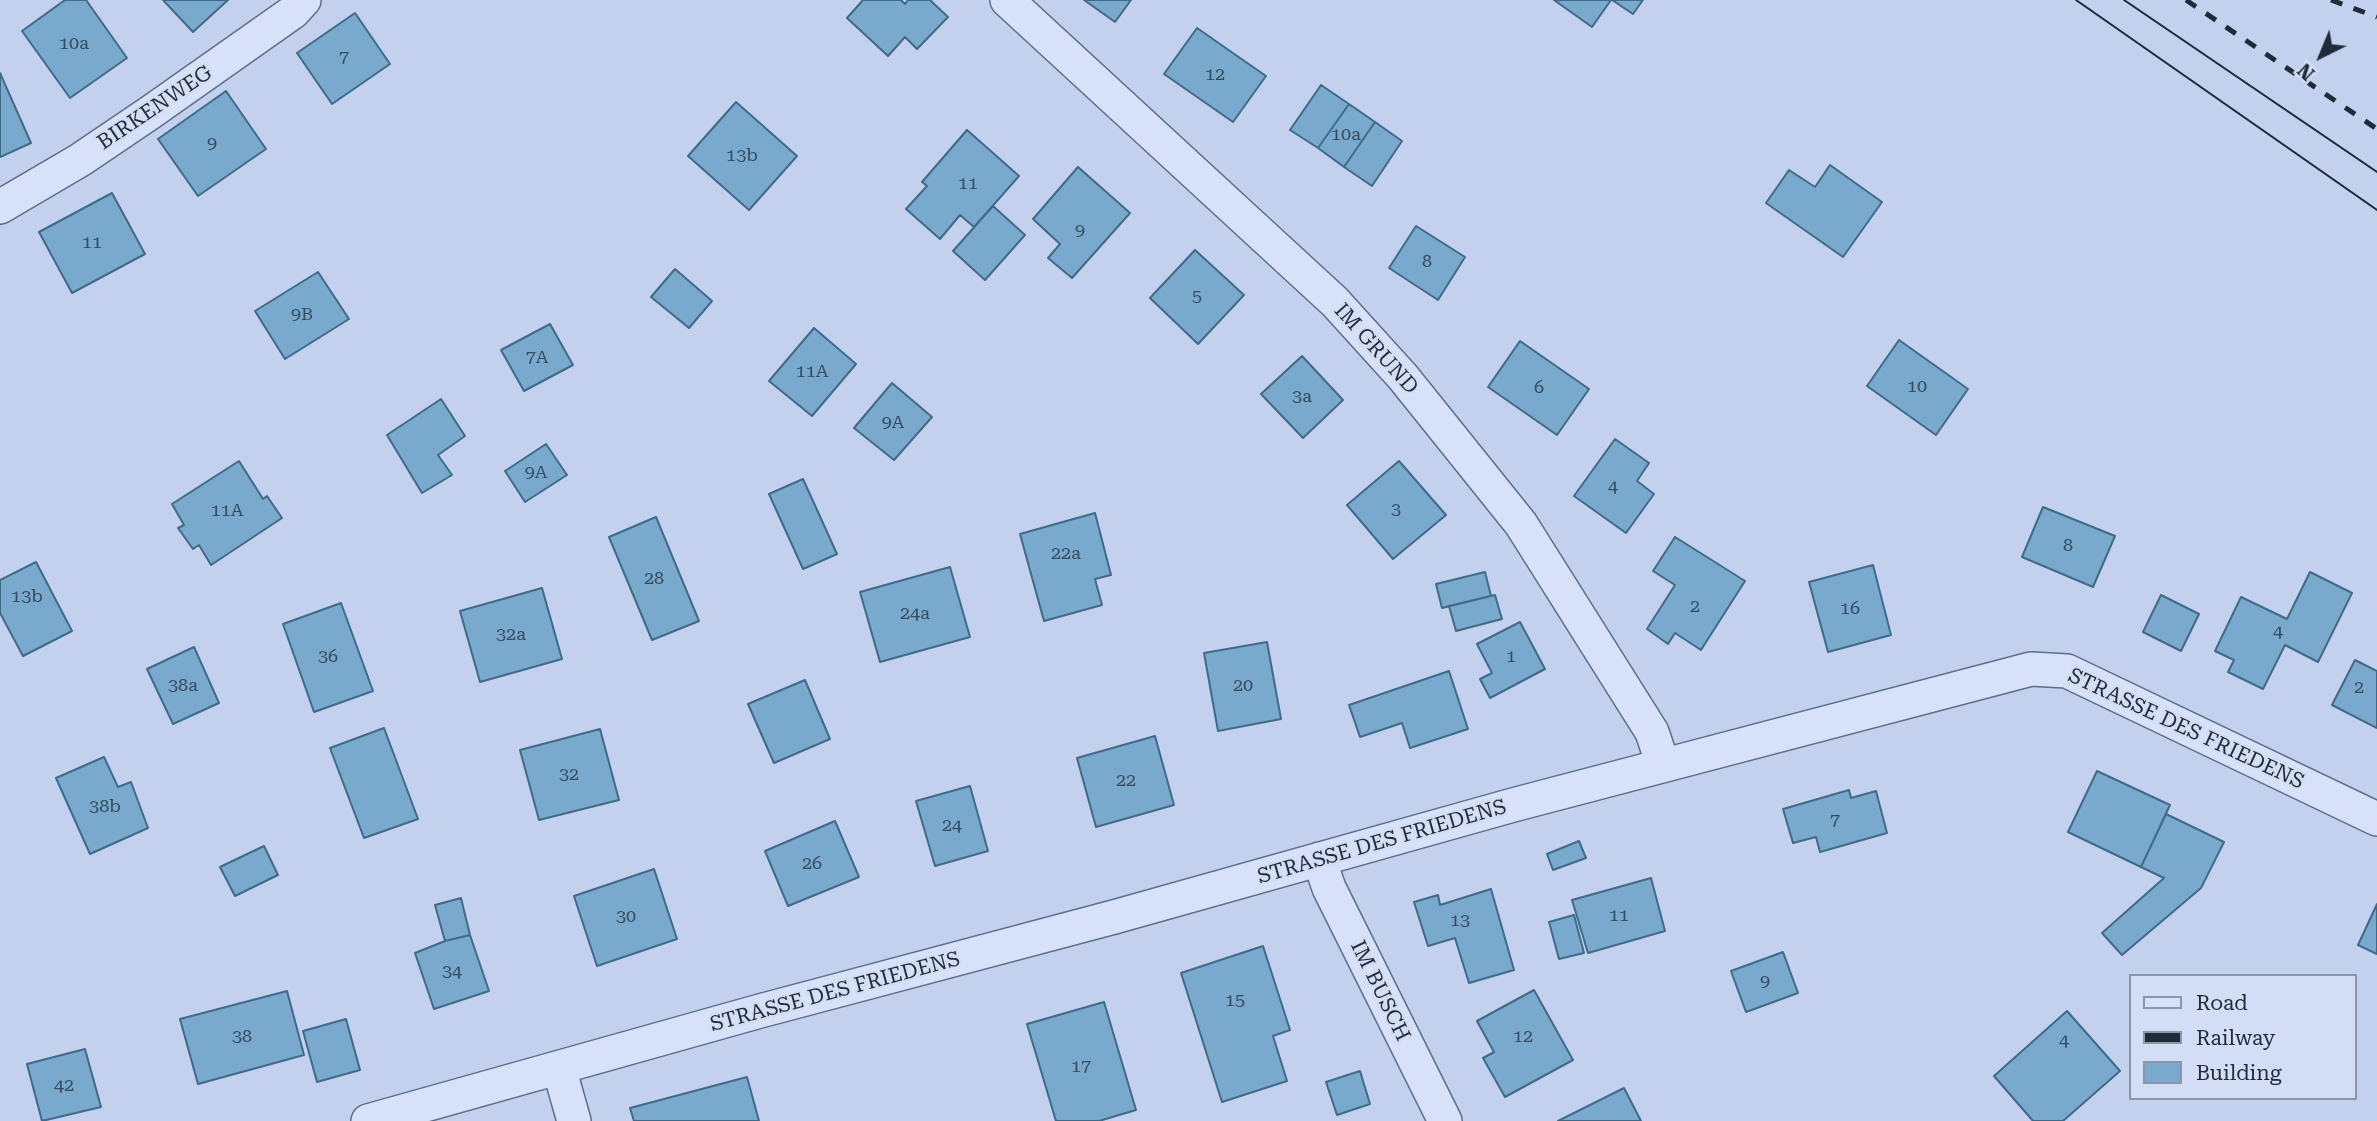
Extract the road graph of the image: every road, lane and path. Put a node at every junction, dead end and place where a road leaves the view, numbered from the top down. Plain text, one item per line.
1 (304, 0) edge
2 (1007, 0) edge
3 (0, 207) edge
4 (1663, 765) junction
5 (2377, 819) edge
6 (1319, 859) junction
7 (559, 1068) junction
8 (368, 1121) edge
9 (574, 1121) edge
10 (1445, 1121) edge

1 - 3 street, BIRKENWEG
2 - 4 street, IM GRUND
4 - 5 street, STRASSE DES FRIEDENS
4 - 6 street, STRASSE DES FRIEDENS
6 - 7 street, STRASSE DES FRIEDENS
6 - 10 street, IM BUSCH
7 - 8 street, STRASSE DES FRIEDENS
7 - 9 street

